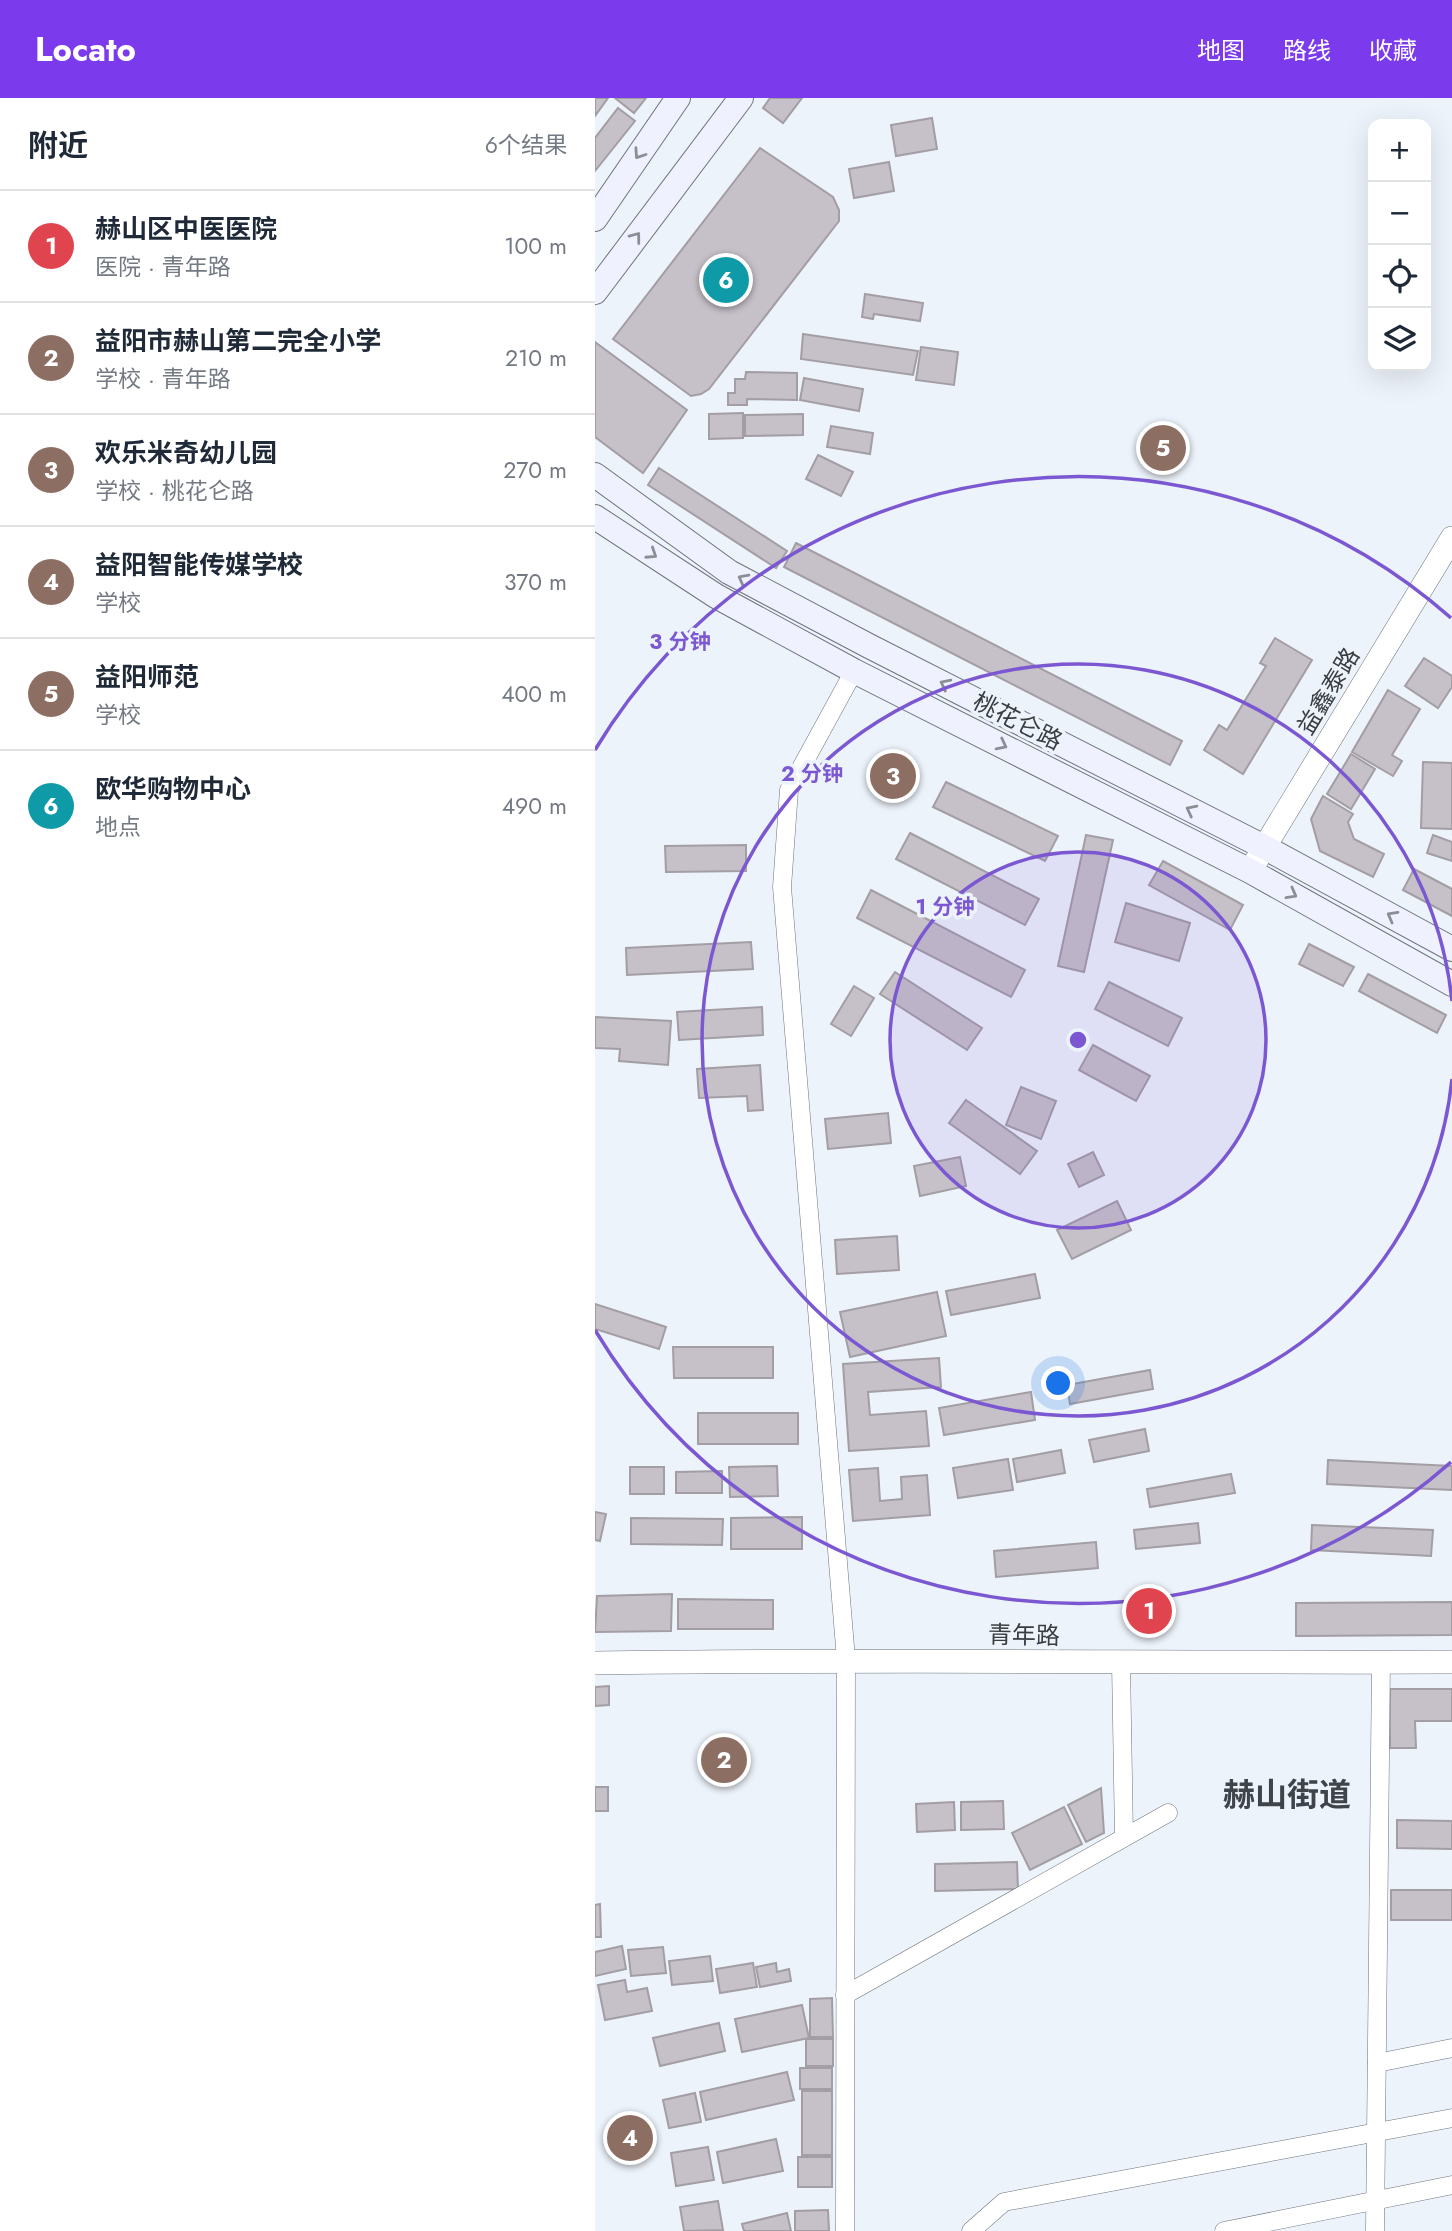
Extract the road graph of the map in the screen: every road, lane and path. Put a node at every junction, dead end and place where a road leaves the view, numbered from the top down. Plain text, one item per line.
1 (678, 98) edge
2 (741, 98) edge
3 (595, 219) edge
4 (595, 292) edge
5 (595, 475) edge
6 (595, 517) edge
7 (1452, 538) edge
8 (854, 671) junction
9 (1264, 847) junction
10 (1250, 871) junction
11 (1452, 949) edge
12 (1452, 984) edge
13 (846, 1659) junction
14 (595, 1662) edge
15 (1381, 1662) junction
16 (1452, 1662) edge
17 (1121, 1663) junction
18 (1168, 1813) dead end
19 (1125, 1837) junction
20 (845, 1995) junction
21 (1452, 2048) edge
22 (1377, 2063) junction
23 (1452, 2118) edge
24 (1375, 2131) junction
25 (1452, 2185) edge
26 (1374, 2201) junction
27 (845, 2231) edge
28 (971, 2231) edge
29 (1224, 2231) edge
30 (1375, 2231) edge

1 -> 3 main road
4 -> 2 main road
9 -> 5 main road, 桃花仑路
6 -> 8 main road, 桃花仑路
7 - 9 street, 益鑫泰路
8 -> 10 main road, 桃花仑路
8 - 13 street
9 - 10 street, 益鑫泰路
11 -> 9 main road, 桃花仑路
10 -> 12 main road, 桃花仑路
13 - 14 street, 青年路
13 - 17 street, 青年路
13 - 20 street
15 - 16 street, 青年路
15 - 17 street, 青年路
15 - 22 street
17 - 19 street
18 - 19 street
19 - 20 street
20 - 27 street
21 - 22 street
22 - 24 street
23 - 24 street
24 - 26 street
24 - 28 street
25 - 26 street
26 - 29 street
26 - 30 street

